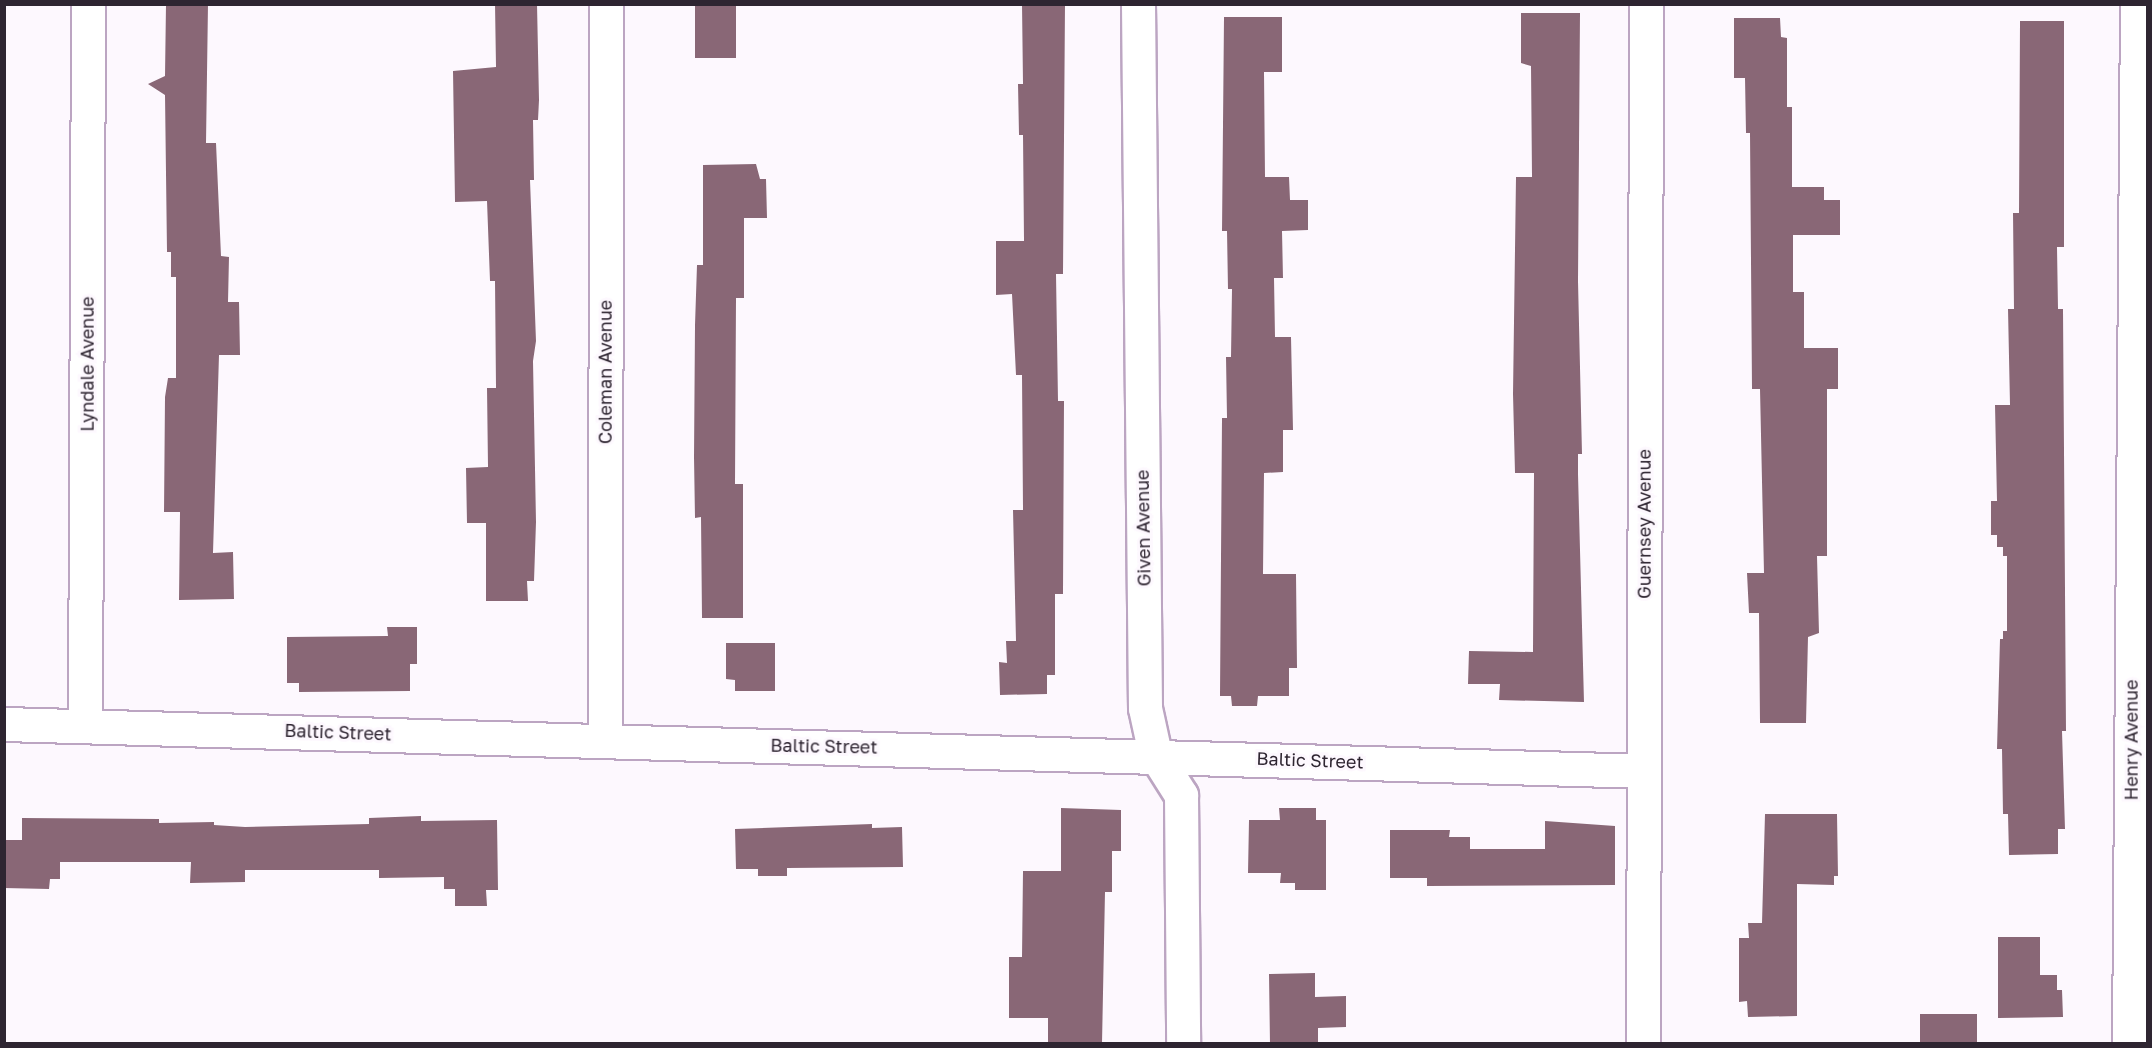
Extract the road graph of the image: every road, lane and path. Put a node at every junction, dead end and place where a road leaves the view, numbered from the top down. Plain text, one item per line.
1 (88, 4) edge
2 (606, 4) edge
3 (1138, 4) edge
4 (1646, 4) edge
5 (2137, 4) edge
6 (4, 724) edge
7 (85, 724) junction
8 (605, 740) junction
9 (1155, 754) junction
10 (1643, 771) junction
11 (1183, 1044) edge
12 (1643, 1044) edge
13 (2129, 1044) edge

1 - 7 street, Lyndale Avenue
2 - 8 street, Coleman Avenue
3 - 9 street, Given Avenue
4 - 10 street, Guernsey Avenue
5 - 13 street, Henry Avenue
6 - 7 street, Baltic Street
7 - 8 street, Baltic Street
8 - 9 street, Baltic Street
9 - 10 street, Baltic Street
9 - 11 street, Given Avenue
10 - 12 street, Guernsey Avenue

